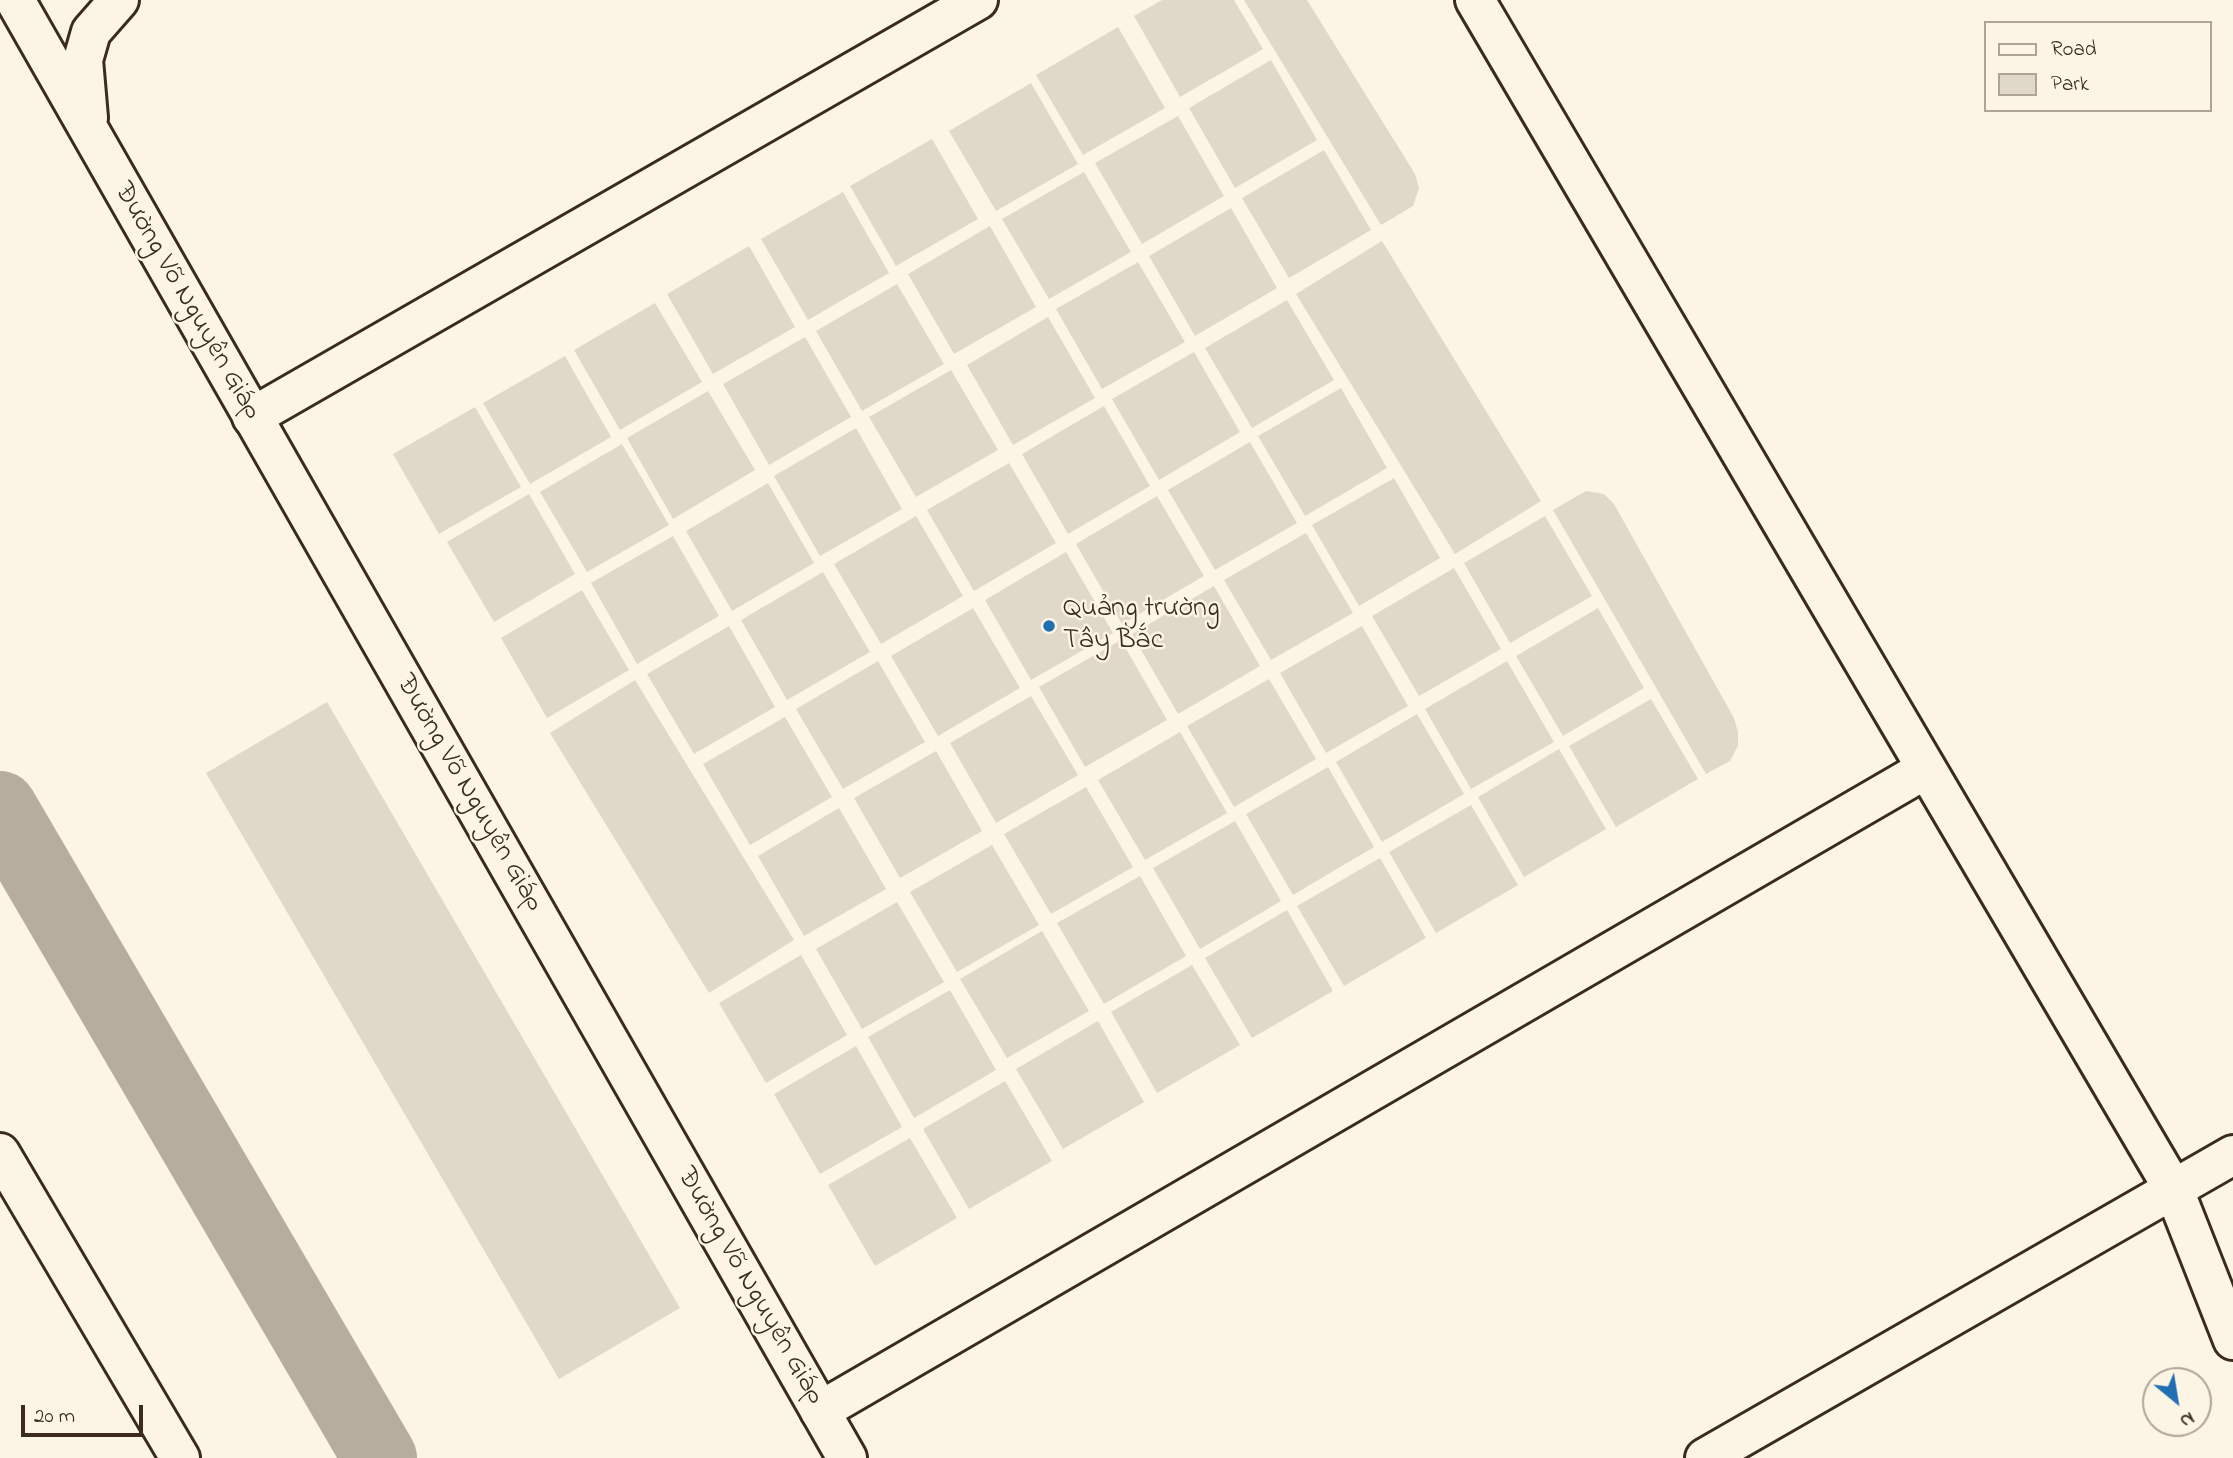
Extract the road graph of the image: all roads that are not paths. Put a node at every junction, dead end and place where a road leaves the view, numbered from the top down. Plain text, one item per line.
1 (15, 0) edge
2 (120, 0) edge
3 (978, 0) edge
4 (1475, 0) edge
5 (89, 130) junction
6 (252, 417) junction
7 (1926, 769) junction
8 (0, 1153) edge
9 (2233, 1155) edge
10 (2174, 1190) junction
11 (2233, 1340) edge
12 (820, 1411) junction
13 (180, 1458) edge
14 (847, 1458) edge
15 (1705, 1458) edge

1 - 5 street, Đường Võ Nguyên Giáp
2 - 5 street, Đường Võ Nguyên Giáp
3 - 6 street
4 - 7 street
5 - 6 street, Đường Võ Nguyên Giáp
6 - 12 street, Đường Võ Nguyên Giáp
7 - 10 street
7 - 12 street
8 - 13 street
9 - 10 street
10 - 11 street
10 - 15 street
12 - 14 street, Đường Võ Nguyên Giáp

